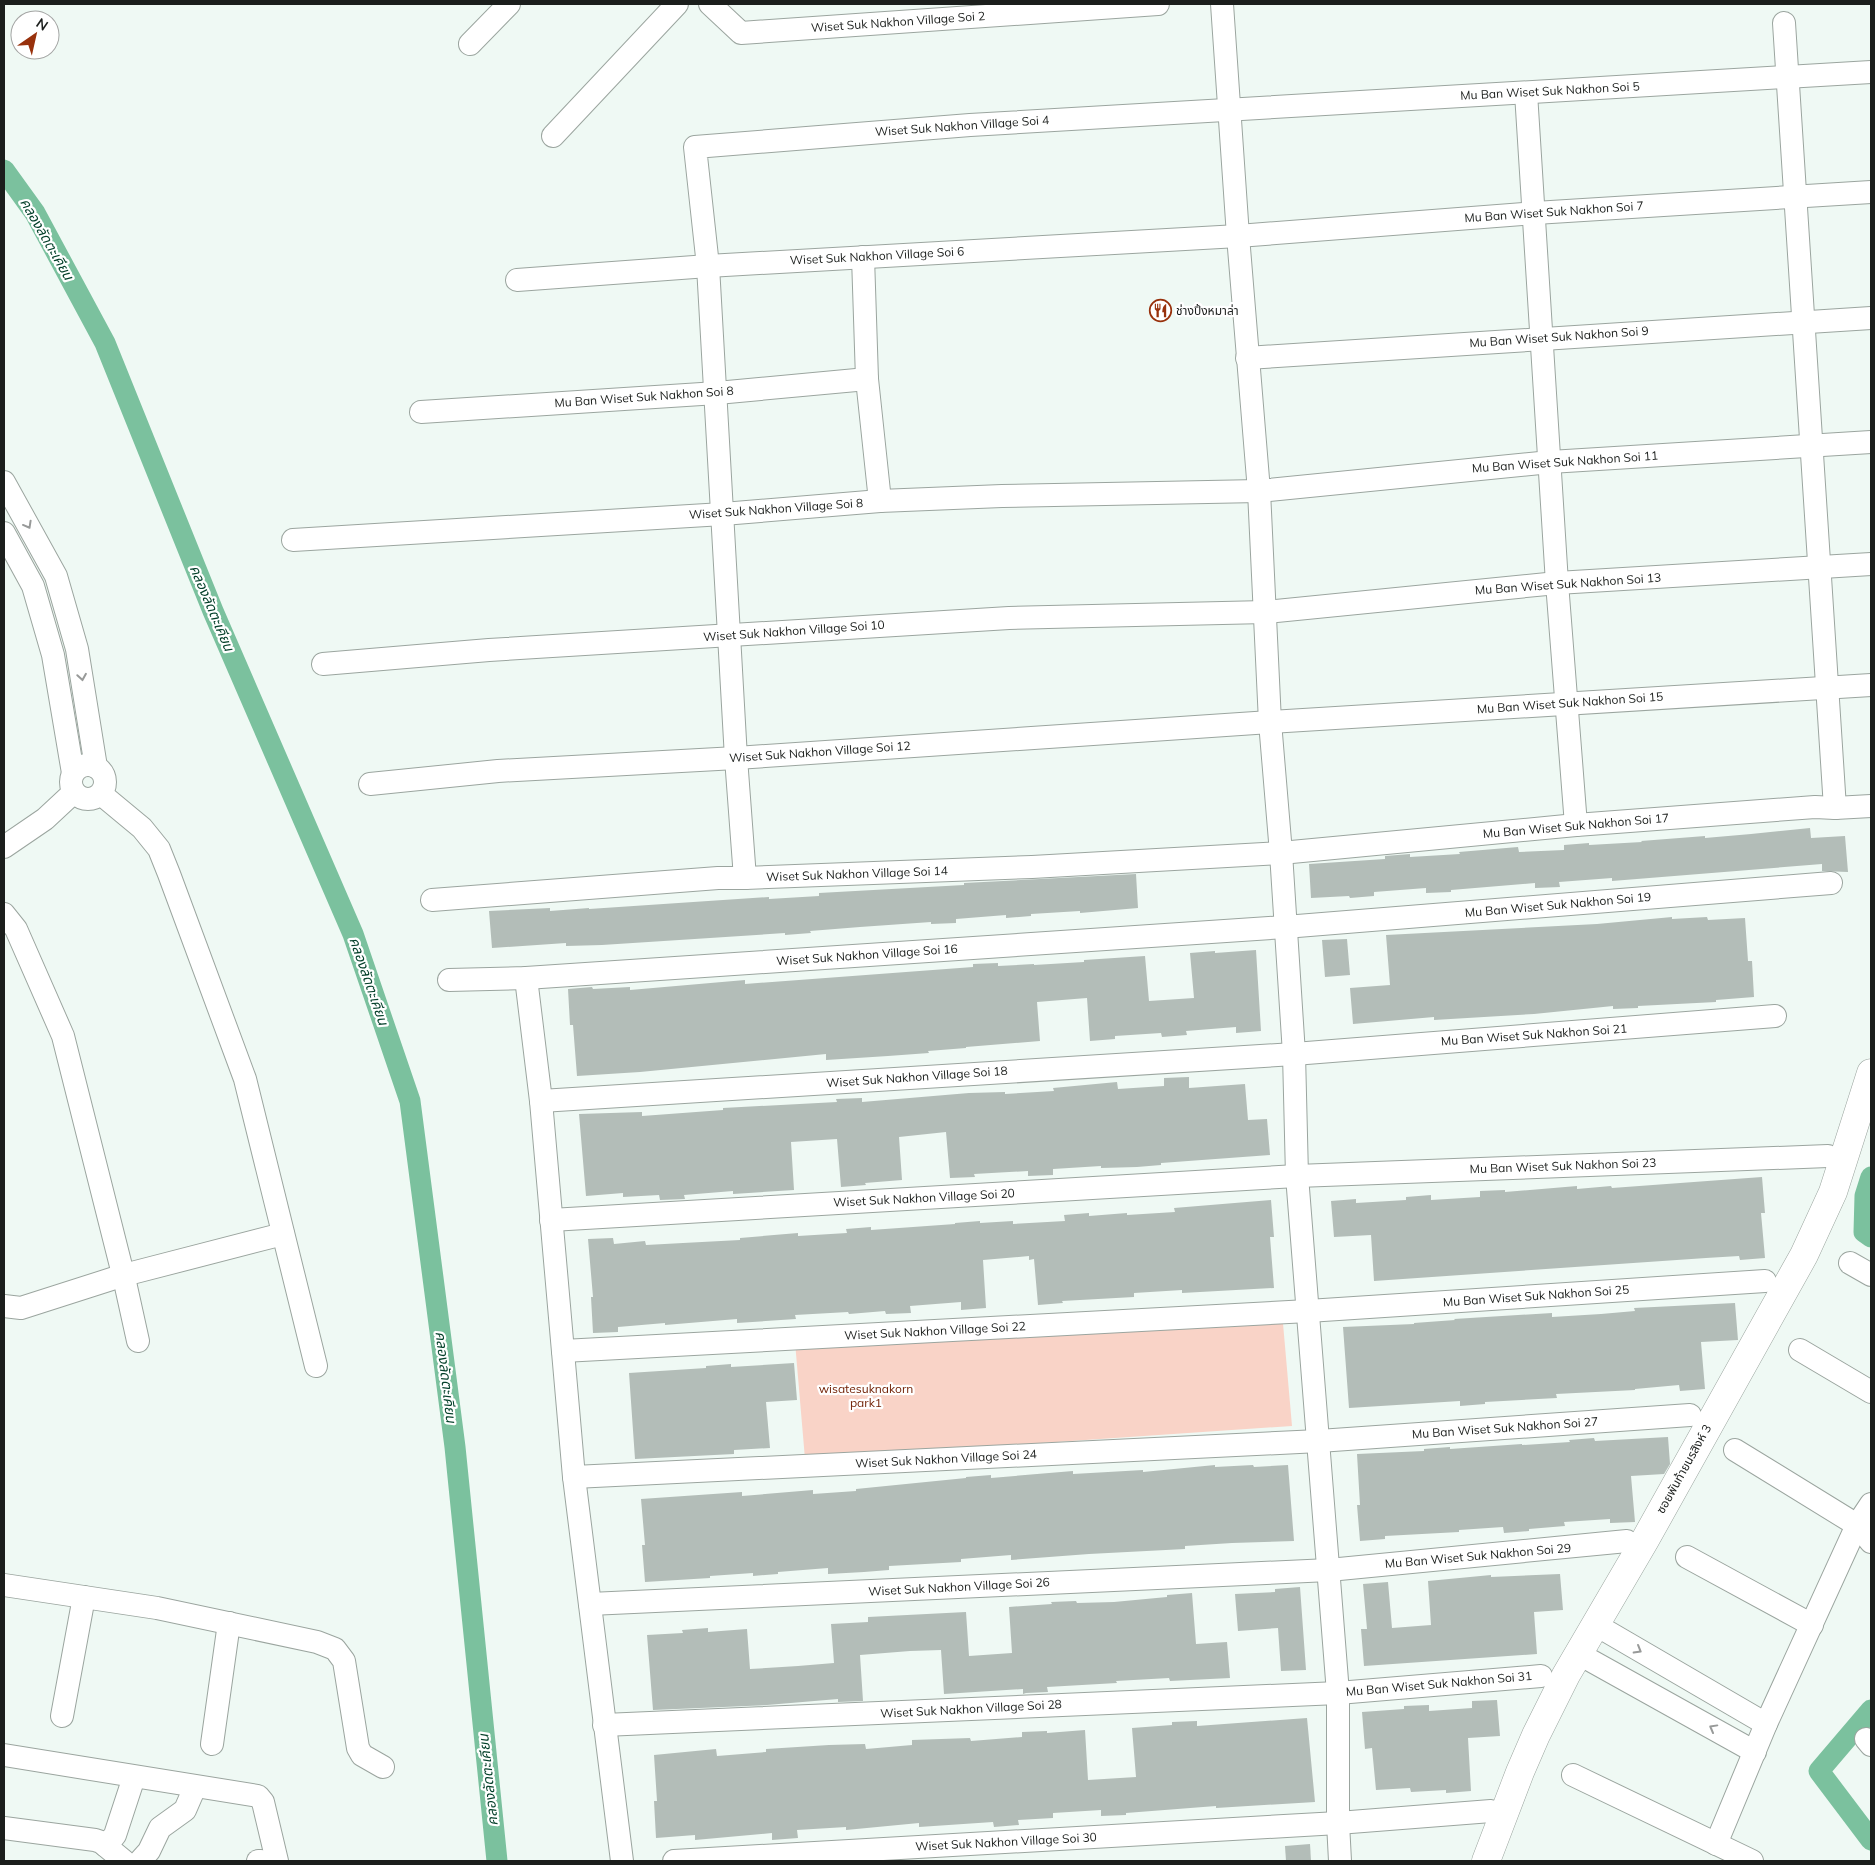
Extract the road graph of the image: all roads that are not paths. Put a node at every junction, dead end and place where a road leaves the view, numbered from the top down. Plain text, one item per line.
1 (509, 4) edge
2 (677, 4) edge
3 (710, 4) edge
4 (1158, 4) edge
5 (1222, 4) edge
6 (1784, 23) dead end
7 (470, 44) dead end
8 (1871, 72) edge
9 (1788, 77) junction
10 (1526, 93) junction
11 (1229, 110) junction
12 (553, 136) dead end
13 (1871, 192) edge
14 (1796, 197) junction
15 (1534, 213) junction
16 (1238, 236) junction
17 (863, 257) junction
18 (708, 266) junction
19 (517, 280) dead end
20 (1871, 318) edge
21 (1804, 322) junction
22 (1542, 338) junction
23 (1247, 358) junction
24 (867, 379) junction
25 (717, 393) junction
26 (421, 412) dead end
27 (1871, 442) edge
28 (1812, 446) junction
29 (1550, 462) junction
30 (4, 482) edge
31 (1259, 491) junction
32 (880, 501) junction
33 (723, 514) junction
34 (4, 533) edge
35 (293, 540) dead end
36 (1871, 564) edge
37 (1820, 567) junction
38 (1557, 583) junction
39 (61, 591) junction
40 (37, 600) junction
41 (1266, 612) junction
42 (730, 634) junction
43 (323, 664) dead end
44 (1871, 685) edge
45 (1828, 688) junction
46 (1566, 704) junction
47 (61, 706) junction
48 (87, 706) junction
49 (1270, 722) junction
50 (736, 758) junction
51 (96, 767) junction
52 (73, 782) junction
53 (370, 784) dead end
54 (100, 794) junction
55 (1871, 806) edge
56 (1835, 808) junction
57 (1576, 826) junction
58 (4, 847) edge
59 (1281, 853) junction
60 (745, 878) junction
61 (1830, 883) dead end
62 (432, 900) dead end
63 (4, 914) edge
64 (1285, 927) junction
65 (526, 978) junction
66 (449, 980) dead end
67 (1775, 1016) dead end
68 (1294, 1054) junction
69 (1871, 1073) edge
70 (541, 1101) junction
71 (1828, 1156) dead end
72 (1297, 1176) junction
73 (551, 1220) junction
74 (283, 1234) junction
75 (1850, 1262) dead end
76 (124, 1275) junction
77 (1871, 1275) edge
78 (1765, 1281) dead end
79 (4, 1306) edge
80 (1308, 1311) junction
81 (138, 1342) dead end
82 (1800, 1350) dead end
83 (563, 1351) junction
84 (316, 1366) dead end
85 (1871, 1392) edge
86 (1690, 1415) dead end
87 (1319, 1441) junction
88 (1735, 1450) dead end
89 (574, 1477) junction
90 (1871, 1504) edge
91 (1864, 1533) edge
92 (1628, 1541) dead end
93 (1687, 1556) dead end
94 (1329, 1570) junction
95 (4, 1584) edge
96 (84, 1597) junction
97 (590, 1604) junction
98 (229, 1623) junction
99 (1596, 1625) junction
100 (1812, 1625) junction
101 (1579, 1654) junction
102 (1541, 1676) dead end
103 (1338, 1692) junction
104 (62, 1716) dead end
105 (1766, 1724) junction
106 (604, 1725) junction
107 (212, 1744) dead end
108 (1755, 1752) junction
109 (4, 1755) edge
110 (383, 1767) dead end
111 (1573, 1775) dead end
112 (134, 1777) junction
113 (195, 1787) junction
114 (1491, 1811) dead end
115 (1338, 1823) junction
116 (4, 1828) edge
117 (1716, 1844) junction
118 (106, 1846) junction
119 (124, 1861) edge
120 (140, 1861) edge
121 (277, 1861) edge
122 (622, 1861) edge
123 (674, 1861) edge
124 (1340, 1861) edge
125 (1486, 1861) edge
126 (1752, 1861) edge

1 - 7 street
2 - 12 street
3 - 4 street, Wiset Suk Nakhon Village Soi 2
5 - 11 street
6 - 9 street
8 - 9 street, Mu Ban Wiset Suk Nakhon Soi 5
9 - 10 street, Mu Ban Wiset Suk Nakhon Soi 5
9 - 14 street
10 - 11 street, Mu Ban Wiset Suk Nakhon Soi 5
10 - 15 street
11 - 16 street
11 - 18 street, Wiset Suk Nakhon Village Soi 4
13 - 14 street, Mu Ban Wiset Suk Nakhon Soi 7
14 - 15 street, Mu Ban Wiset Suk Nakhon Soi 7
14 - 21 street
15 - 16 street, Mu Ban Wiset Suk Nakhon Soi 7
15 - 22 street
16 - 17 street, Wiset Suk Nakhon Village Soi 6
16 - 23 street
17 - 18 street, Wiset Suk Nakhon Village Soi 6
17 - 24 street
18 - 19 street, Wiset Suk Nakhon Village Soi 6
18 - 25 street
20 - 21 street, Mu Ban Wiset Suk Nakhon Soi 9
21 - 22 street, Mu Ban Wiset Suk Nakhon Soi 9
21 - 28 street
22 - 23 street, Mu Ban Wiset Suk Nakhon Soi 9
22 - 29 street
23 - 31 street
24 - 25 street, Mu Ban Wiset Suk Nakhon Soi 8
24 - 32 street
25 - 26 street, Mu Ban Wiset Suk Nakhon Soi 8
25 - 33 street
27 - 28 street, Mu Ban Wiset Suk Nakhon Soi 11
28 - 29 street, Mu Ban Wiset Suk Nakhon Soi 11
28 - 37 street
29 - 31 street, Mu Ban Wiset Suk Nakhon Soi 11
29 - 38 street
30 -> 39 street
31 - 32 street, Wiset Suk Nakhon Village Soi 8
31 - 41 street
32 - 33 street, Wiset Suk Nakhon Village Soi 8
33 - 35 street, Wiset Suk Nakhon Village Soi 8
33 - 42 street
34 - 40 street
36 - 37 street, Mu Ban Wiset Suk Nakhon Soi 13
37 - 38 street, Mu Ban Wiset Suk Nakhon Soi 13
37 - 45 street
38 - 41 street, Mu Ban Wiset Suk Nakhon Soi 13
38 - 46 street
39 - 40 street
39 -> 48 street
40 - 47 street
41 - 42 street, Wiset Suk Nakhon Village Soi 10
41 - 49 street
42 - 43 street, Wiset Suk Nakhon Village Soi 10
42 - 50 street
44 - 45 street, Mu Ban Wiset Suk Nakhon Soi 15
45 - 46 street, Mu Ban Wiset Suk Nakhon Soi 15
45 - 56 street
46 - 49 street, Mu Ban Wiset Suk Nakhon Soi 15
46 - 57 street
47 - 48 street
47 - 52 street
48 - 51 street
49 - 50 street, Wiset Suk Nakhon Village Soi 12
49 - 59 street
50 - 53 street, Wiset Suk Nakhon Village Soi 12
50 - 60 street
51 - 52 street
51 - 54 street
52 - 54 street
52 - 58 street
54 - 74 street
55 - 56 street, Mu Ban Wiset Suk Nakhon Soi 17
56 - 57 street, Mu Ban Wiset Suk Nakhon Soi 17
57 - 59 street, Mu Ban Wiset Suk Nakhon Soi 17
59 - 60 street, Wiset Suk Nakhon Village Soi 14
59 - 64 street
60 - 62 street, Wiset Suk Nakhon Village Soi 14
61 - 64 street, Mu Ban Wiset Suk Nakhon Soi 19
63 - 76 street
64 - 65 street, Wiset Suk Nakhon Village Soi 16
64 - 68 street
65 - 66 street, Wiset Suk Nakhon Village Soi 16
65 - 70 street
67 - 68 street, Mu Ban Wiset Suk Nakhon Soi 21
68 - 70 street, Wiset Suk Nakhon Village Soi 18
68 - 72 street
69 - 99 street, ซอยพันท้ายนรสิงห์ 3
70 - 73 street
71 - 72 street, Mu Ban Wiset Suk Nakhon Soi 23
72 - 73 street, Wiset Suk Nakhon Village Soi 20
72 - 80 street
73 - 83 street
74 - 76 street
74 - 84 street
75 - 77 street
76 - 79 street
76 - 81 street
78 - 80 street, Mu Ban Wiset Suk Nakhon Soi 25
80 - 83 street, Wiset Suk Nakhon Village Soi 22
80 - 87 street
82 - 85 street
83 - 89 street
86 - 87 street, Mu Ban Wiset Suk Nakhon Soi 27
87 - 89 street, Wiset Suk Nakhon Village Soi 24
87 - 94 street
88 - 91 street
89 - 97 street
90 - 91 street
91 - 100 street
92 - 94 street, Mu Ban Wiset Suk Nakhon Soi 29
93 - 100 street
94 - 97 street, Wiset Suk Nakhon Village Soi 26
94 - 103 street
95 - 96 street
96 - 98 street
96 - 104 street
97 - 106 street
98 - 107 street
98 - 110 street
99 - 101 street, ซอยพันท้ายนรสิงห์ 3
99 -> 105 street
100 - 105 street
108 -> 101 street
101 - 125 street, ซอยพันท้ายนรสิงห์ 3
102 - 103 street, Mu Ban Wiset Suk Nakhon Soi 31
103 - 106 street, Wiset Suk Nakhon Village Soi 28
103 - 115 street
105 - 108 street
106 - 122 street
108 - 117 street
109 - 112 street
111 - 117 street
112 - 113 street
112 - 118 street
113 - 120 street
113 - 121 street
114 - 115 street, Wiset Suk Nakhon Village Soi 30
115 - 123 street, Wiset Suk Nakhon Village Soi 30
115 - 124 street
116 - 118 street
117 - 126 street
118 - 119 street

